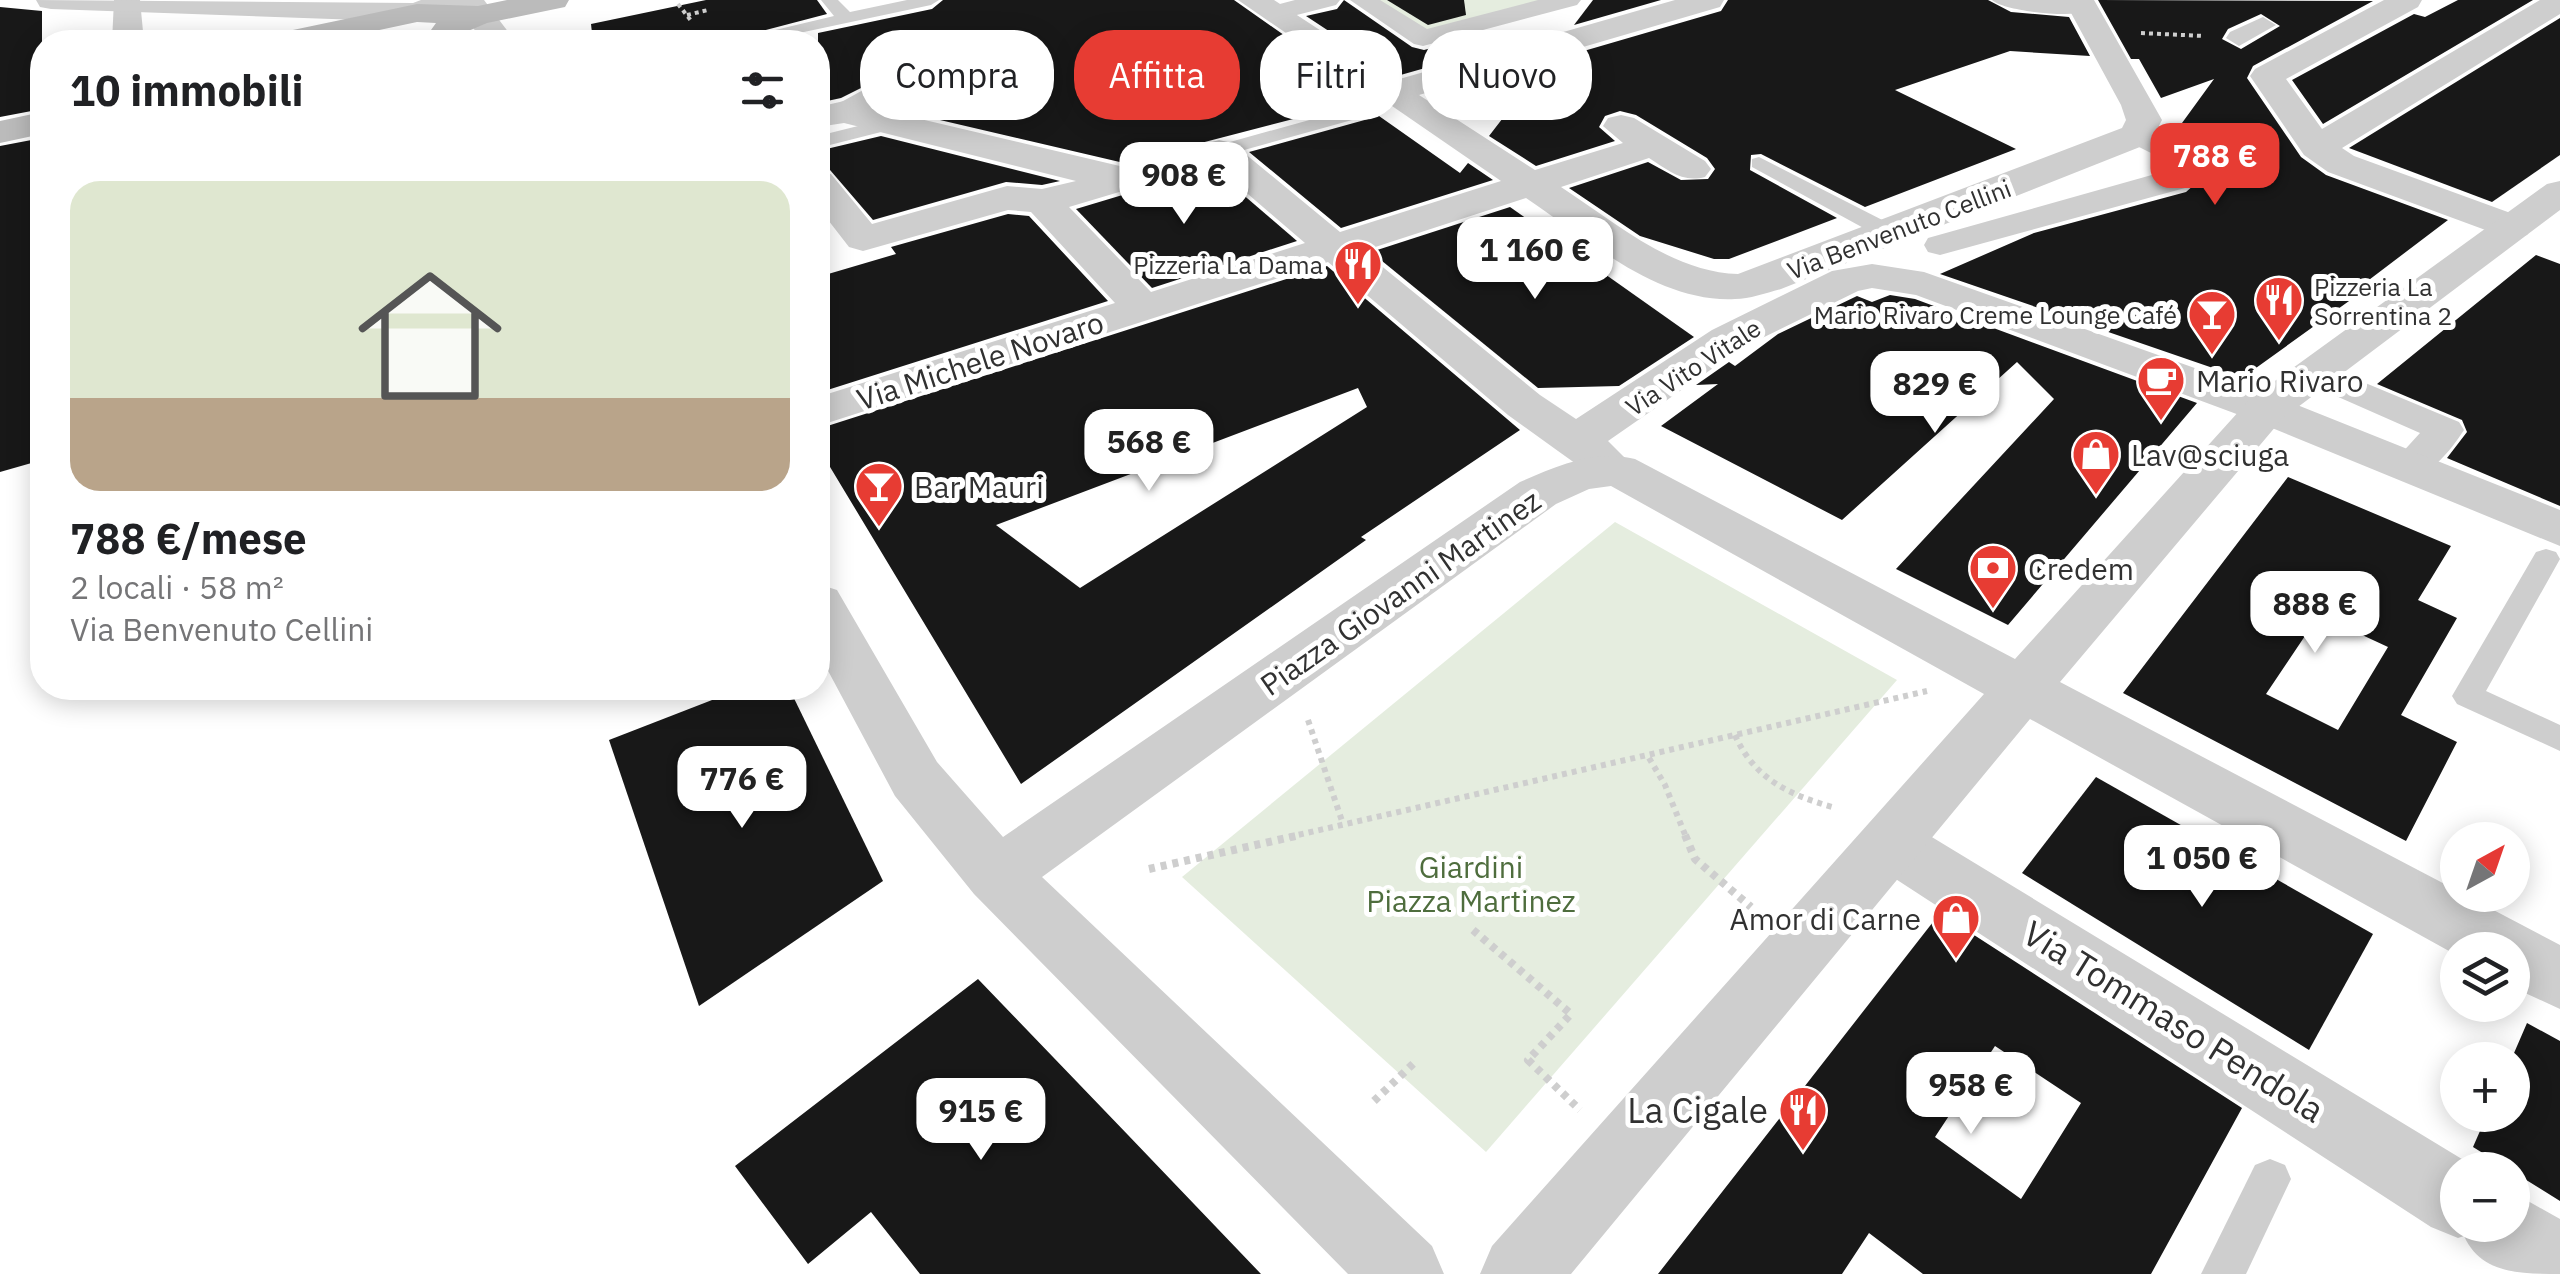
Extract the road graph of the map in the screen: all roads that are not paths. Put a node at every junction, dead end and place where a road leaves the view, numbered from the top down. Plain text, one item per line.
1 (51, 0) edge
2 (448, 0) edge
3 (554, 0) edge
4 (829, 0) edge
5 (931, 0) edge
6 (1253, 0) edge
7 (1327, 0) edge
8 (1362, 0) edge
9 (1455, 0) edge
10 (1709, 0) edge
11 (2005, 0) edge
12 (2407, 0) edge
13 (1556, 1) edge
14 (2560, 1) edge
15 (127, 4) junction
16 (349, 4) edge
17 (2081, 4) edge
18 (473, 8) edge
19 (1285, 10) dead end
20 (846, 18) junction
21 (1490, 21) junction
22 (415, 28) edge
23 (128, 30) edge
24 (490, 30) edge
25 (800, 30) edge
26 (1292, 30) edge
27 (30, 93) edge
28 (1402, 94) edge
29 (0, 99) edge
30 (860, 100) edge
31 (1402, 111) edge
32 (830, 116) edge
33 (830, 119) edge
34 (830, 119) edge
35 (1319, 120) edge
36 (30, 126) edge
37 (878, 126) dead end
38 (1621, 126) dead end
39 (0, 132) edge
40 (2136, 135) junction
41 (1653, 146) junction
42 (2317, 147) junction
43 (1219, 151) junction
44 (1760, 162) dead end
45 (1692, 169) dead end
46 (1128, 178) junction
47 (1530, 184) junction
48 (2560, 192) edge
49 (830, 198) edge
50 (1025, 200) junction
51 (2532, 227) edge
52 (1888, 232) junction
53 (1940, 245) dead end
54 (1336, 246) junction
55 (1142, 308) junction
56 (2315, 373) junction
57 (830, 408) edge
58 (2256, 420) junction
59 (1597, 456) junction
60 (2408, 467) junction
61 (2555, 551) edge
62 (830, 625) edge
63 (2021, 689) junction
64 (2560, 739) edge
65 (1863, 826) junction
66 (997, 875) junction
67 (2473, 932) edge
68 (2530, 963) edge
69 (2560, 979) edge
70 (2270, 1179) dead end
71 (2440, 1189) edge
72 (2525, 1242) edge
73 (2560, 1264) edge
74 (1404, 1274) edge
75 (1520, 1274) edge
76 (2223, 1274) edge

1 - 15 street
2 - 22 street
3 - 18 main road
4 - 20 lane
5 - 20 lane
6 - 26 street, Via Benvenuto Cellini
7 - 19 street
8 - 21 street
9 - 21 street
10 - 28 street
11 - 17 street
12 - 42 street
13 - 21 street
14 - 42 street
15 - 16 street
15 - 23 street
16 - 22 street
17 - 40 street
18 - 22 main road
18 - 24 street
20 - 25 lane
27 - 29 main road
30 - 32 street
31 - 47 street, Via Benvenuto Cellini
33 - 37 lane
34 - 46 street
35 - 43 lane
36 - 39 main road
38 - 41 street
40 - 52 street, Via Benvenuto Cellini
40 - 53 street
41 - 45 street
41 - 47 street, Via Michele Novaro
42 - 51 street
43 - 46 street
43 - 54 street
44 - 52 lane
46 - 50 street
47 - 52 street, Via Benvenuto Cellini
47 - 54 street, Via Michele Novaro
48 - 51 street
49 - 50 street
50 - 55 street, Via Michele Novaro
51 - 56 street
54 - 55 street, Via Michele Novaro
54 - 59 street
55 - 57 street, Via Michele Novaro
56 - 58 street
56 - 60 street
58 - 59 street, Via Vito Vitale
58 - 60 street
58 - 61 street
58 - 63 street
59 - 63 street
59 - 66 street, Piazza Giovanni Martinez
60 - 61 street
61 - 64 lane
62 - 66 street
63 - 65 street
63 - 67 street
65 - 71 street, Via Tommaso Pendola
65 - 75 street
66 - 74 street
68 - 69 street
70 - 76 lane
72 - 73 street

